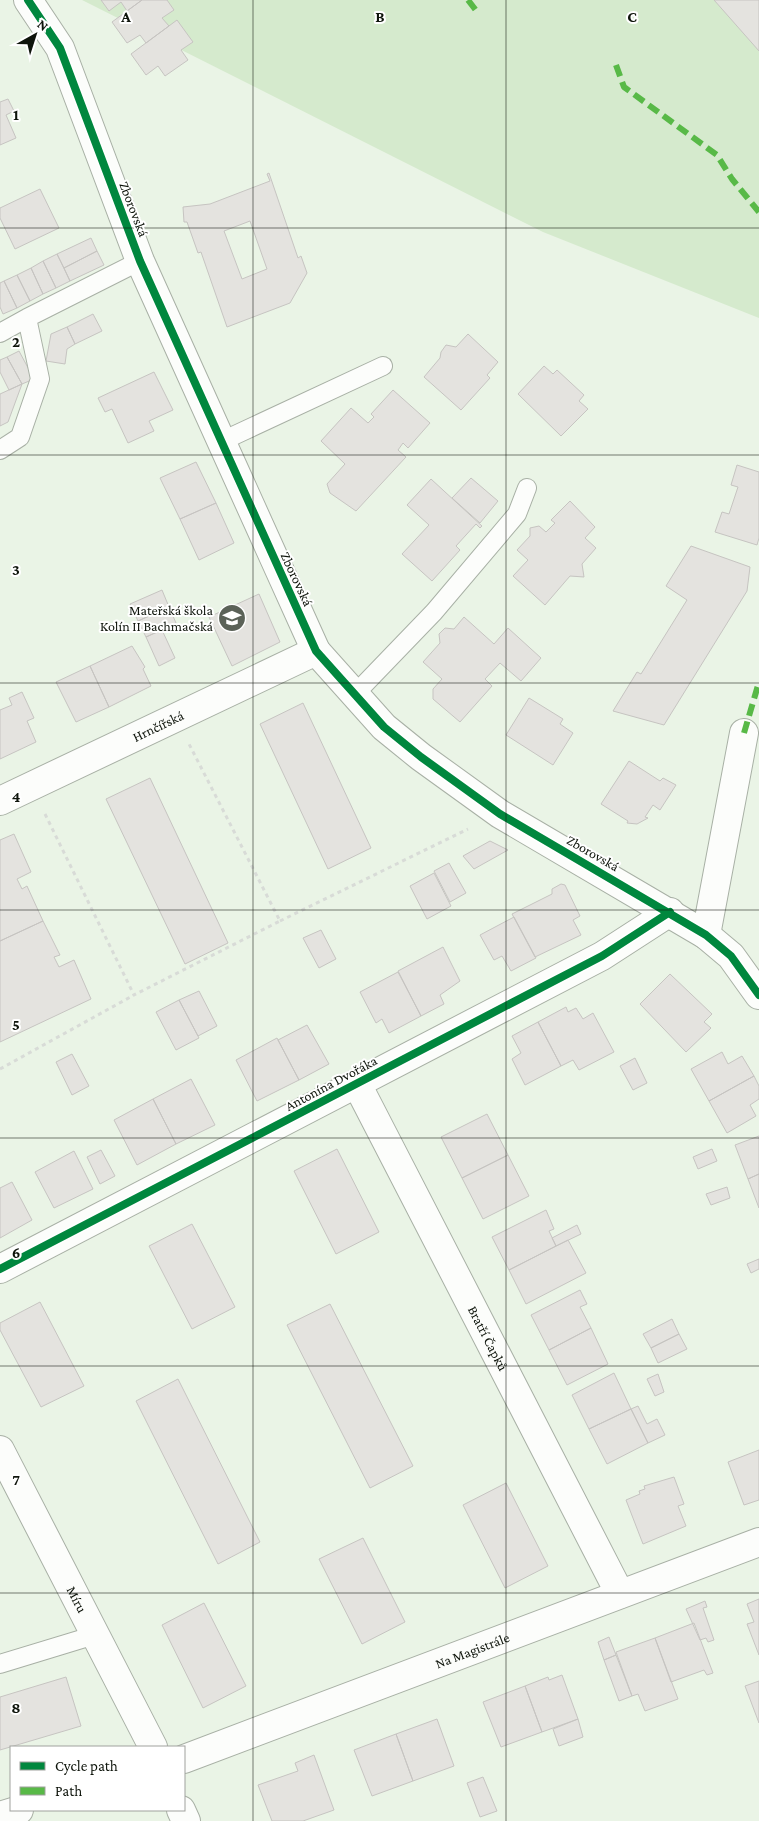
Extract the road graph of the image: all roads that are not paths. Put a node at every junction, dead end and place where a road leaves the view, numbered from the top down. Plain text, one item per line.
1 (28, 0) edge
2 (140, 261) junction
3 (27, 318) junction
4 (0, 333) edge
5 (383, 366) dead end
6 (220, 442) junction
7 (0, 450) edge
8 (527, 488) dead end
9 (316, 651) junction
10 (355, 694) junction
11 (744, 733) dead end
12 (0, 801) edge
13 (670, 912) junction
14 (706, 935) junction
15 (759, 995) edge
16 (357, 1084) junction
17 (0, 1269) edge
18 (0, 1450) edge
19 (759, 1542) edge
20 (620, 1594) junction
21 (95, 1635) junction
22 (0, 1664) edge
23 (152, 1746) edge
24 (185, 1759) edge
25 (16, 1811) edge
26 (0, 1816) edge

1 - 2 street, Zborovská
2 - 3 lane
2 - 6 street, Zborovská
3 - 4 lane
3 - 7 lane
5 - 6 lane
6 - 9 street, Zborovská
8 - 10 lane
9 - 10 street, Zborovská
9 - 12 street, Hrnčířská
10 - 13 street, Zborovská
11 - 14 street
13 - 14 street, Zborovská
13 - 16 street, Antonína Dvořáka
14 - 15 street, Zborovská
16 - 17 street, Antonína Dvořáka
16 - 20 street, Bratří Čapků
18 - 21 street, Míru
19 - 20 street, Na Magistrále
20 - 24 street, Na Magistrále
21 - 22 lane
21 - 23 street, Míru
25 - 26 street

